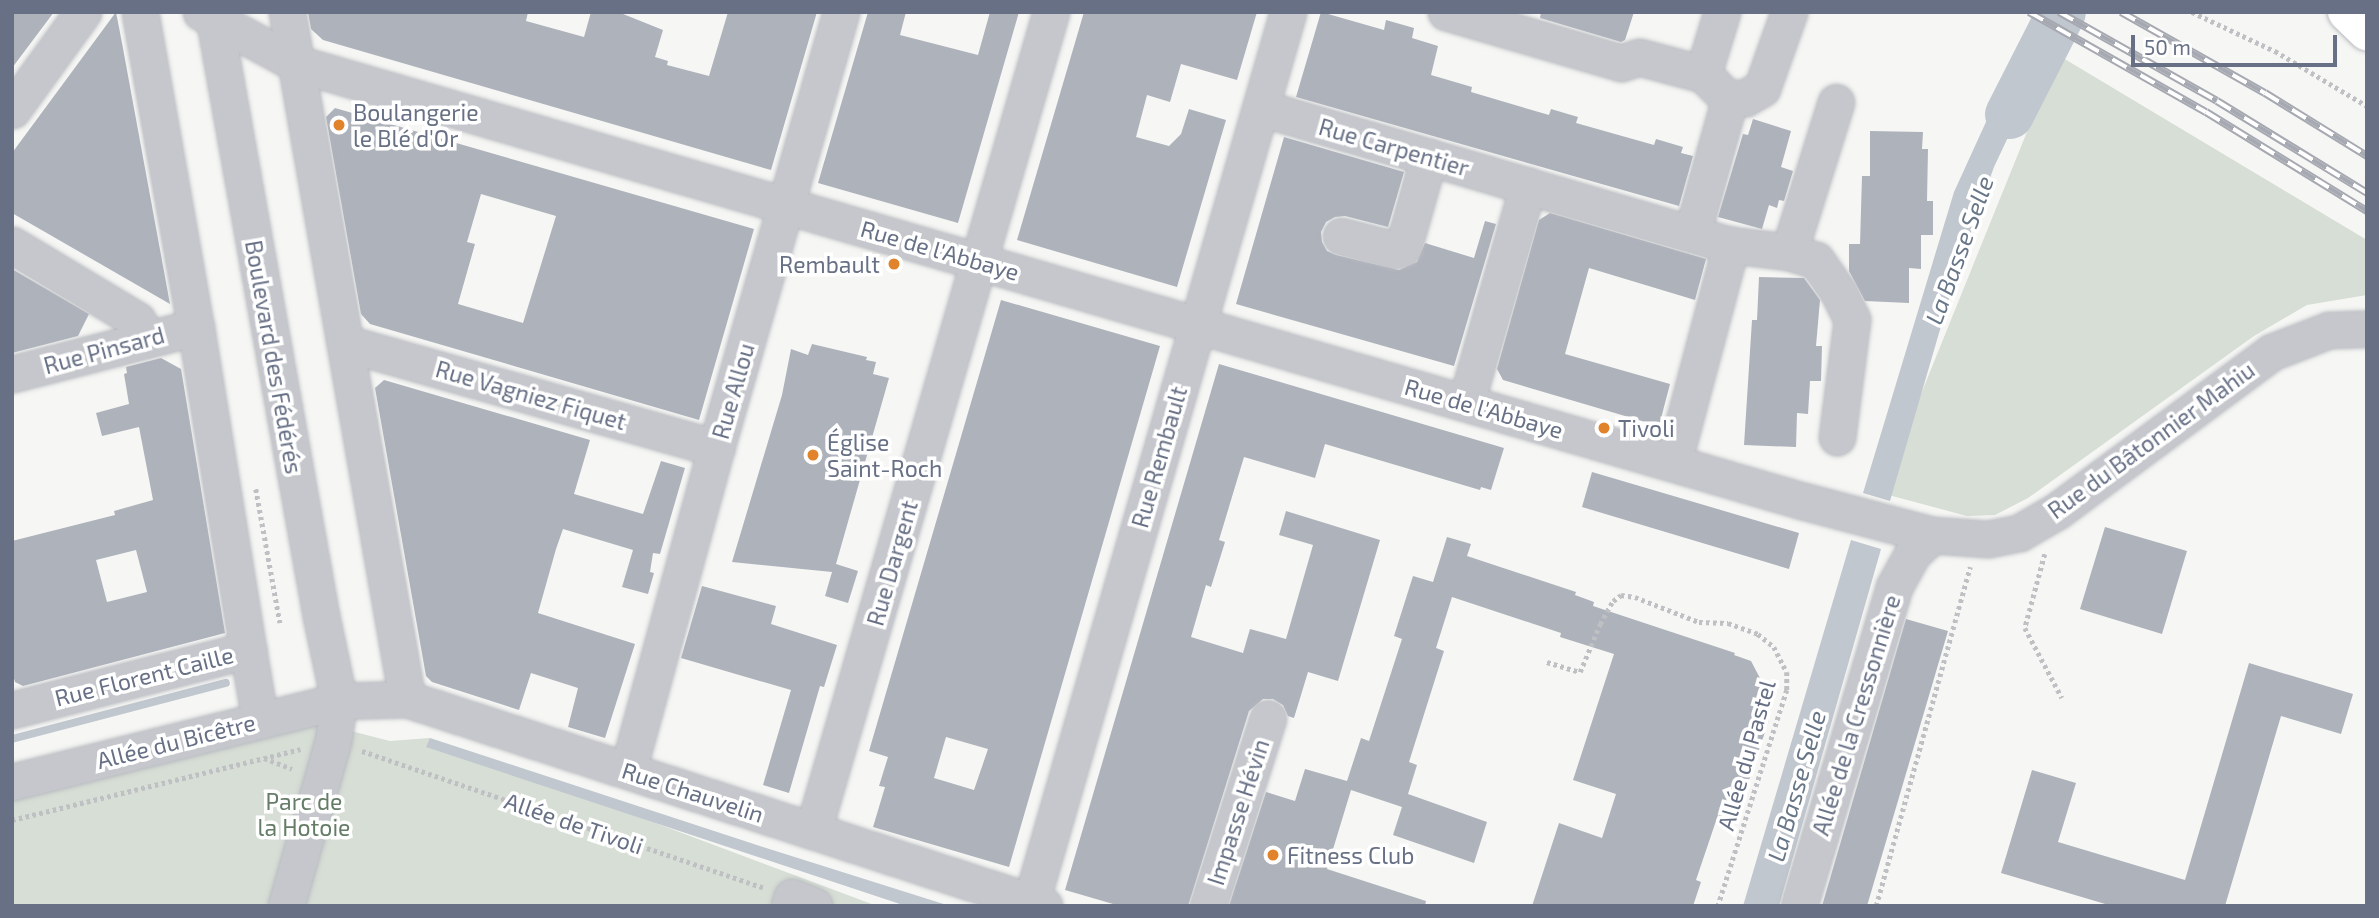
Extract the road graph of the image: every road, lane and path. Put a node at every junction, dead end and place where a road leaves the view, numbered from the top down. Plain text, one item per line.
1 (83, 12) edge
2 (140, 12) edge
3 (288, 12) edge
4 (841, 12) edge
5 (1051, 12) edge
6 (1289, 12) edge
7 (1446, 12) edge
8 (1722, 12) edge
9 (1789, 12) edge
10 (2192, 12) edge
11 (2347, 12) edge
12 (209, 15) edge
13 (2367, 31) edge
14 (295, 63) junction
15 (1703, 74) junction
16 (1730, 98) junction
17 (1836, 102) dead end
18 (2367, 106) edge
19 (1261, 108) junction
20 (12, 110) edge
21 (1429, 157) junction
22 (1528, 186) junction
23 (788, 205) junction
24 (1692, 234) junction
25 (1341, 236) dead end
26 (12, 245) edge
27 (1731, 245) junction
28 (1789, 252) junction
29 (979, 261) junction
30 (1197, 325) junction
31 (196, 327) junction
32 (2367, 329) edge
33 (149, 339) junction
34 (345, 343) junction
35 (12, 374) edge
36 (1466, 403) junction
37 (1837, 437) dead end
38 (716, 448) junction
39 (1673, 463) junction
40 (2057, 511) junction
41 (1933, 535) junction
42 (1977, 539) junction
43 (248, 650) junction
44 (1547, 662) dead end
45 (2062, 698) dead end
46 (407, 699) junction
47 (339, 701) junction
48 (12, 710) edge
49 (1268, 718) dead end
50 (259, 733) junction
51 (333, 741) junction
52 (264, 758) junction
53 (292, 769) dead end
54 (628, 771) junction
55 (12, 782) edge
56 (12, 820) edge
57 (813, 831) junction
58 (798, 903) edge
59 (1037, 904) edge
60 (286, 906) edge
61 (1208, 906) edge
62 (1718, 906) edge
63 (1799, 906) edge
64 (1876, 906) edge

1 - 20 street
2 - 31 street
3 - 14 street
4 - 23 street, Rue Allou
5 - 29 street, Rue Dargent
6 - 19 street, Rue Rembault
7 - 15 street
8 - 15 street
9 - 16 street
10 - 18 path
11 - 13 main road
12 - 14 street, Rue de l'Abbaye
12 - 47 street, Boulevard des Fédérés
14 - 23 street, Rue de l'Abbaye
14 - 34 street
15 - 16 street
16 - 24 street
17 - 28 street
19 - 21 street, Rue Carpentier
19 - 30 street, Rue Rembault
21 - 22 street, Rue Carpentier
21 - 25 street
22 - 24 street, Rue Carpentier
22 - 36 street
23 - 29 street, Rue de l'Abbaye
23 - 38 street, Rue Allou
24 - 27 street, Rue Carpentier
26 - 33 street
27 - 28 street, Rue Carpentier
27 - 39 street
28 - 37 street, Rue Carpentier
29 - 30 street, Rue de l'Abbaye
29 - 57 street, Rue Dargent
30 - 36 street, Rue de l'Abbaye
30 - 59 street, Rue Rembault
31 - 33 street, Rue Pinsard
31 - 43 street
32 - 40 street, Rue du Bâtonnier Mahiu
33 - 35 street, Rue Pinsard
34 - 38 street, Rue Vagniez Fiquet
34 - 46 street
36 - 39 street, Rue de l'Abbaye
38 - 54 street, Rue Allou
39 - 41 street, Rue de l'Abbaye
40 - 42 street, Rue du Bâtonnier Mahiu
40 - 45 path
41 - 42 street, Rue du Bâtonnier Mahiu
41 - 63 street, Allée de la Cressonnière
42 - 64 path
43 - 48 street, Rue Florent Caille
43 - 50 street, Rue Florent Caille
44 - 62 path, Allée du Pastel
46 - 47 street, Rue Chauvelin
46 - 54 street, Rue Chauvelin
47 - 50 street, Allée du Bicêtre
47 - 51 street
49 - 61 street, Impasse Hévin
50 - 52 path
50 - 55 street, Allée du Bicêtre
51 - 52 path
51 - 58 path, Allée de Tivoli
51 - 60 street
52 - 53 path
52 - 56 path
54 - 57 street, Rue Chauvelin
57 - 59 street, Rue Chauvelin

